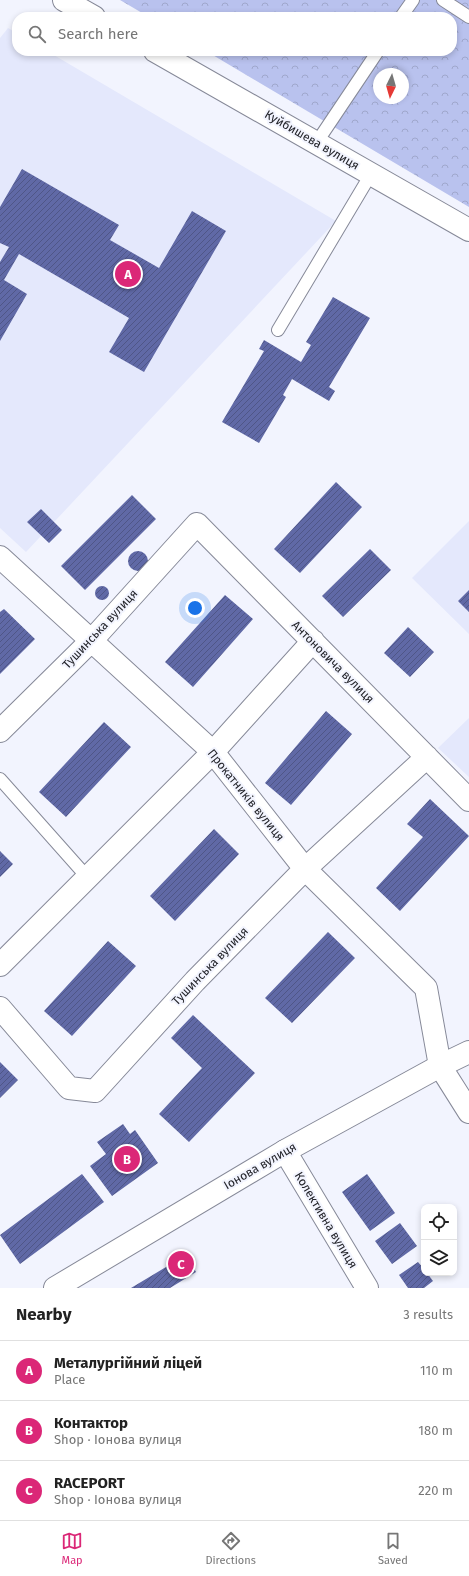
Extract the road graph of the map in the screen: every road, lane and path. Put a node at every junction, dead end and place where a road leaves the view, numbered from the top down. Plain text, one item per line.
1 (64, 0) edge
2 (413, 0) edge
3 (444, 0) edge
4 (85, 12) edge
5 (405, 12) edge
6 (469, 17) edge
7 (164, 56) edge
8 (375, 56) edge
9 (317, 142) junction
10 (371, 174) junction
11 (469, 230) edge
12 (278, 330) dead end
13 (197, 524) joint
14 (0, 557) edge
15 (92, 640) junction
16 (313, 641) junction
17 (0, 731) edge
18 (213, 752) junction
19 (427, 757) junction
20 (0, 779) edge
21 (469, 800) edge
22 (305, 869) junction
23 (88, 878) junction
24 (0, 965) edge
25 (0, 1008) edge
26 (469, 1052) edge
27 (440, 1066) junction
28 (469, 1112) edge
29 (285, 1151) junction
30 (55, 1288) edge
31 (367, 1288) edge

1 - 4 street
2 - 5 lane
3 - 6 lane
7 - 9 street, Куйбишева вулиця
8 - 9 lane
9 - 10 street, Куйбишева вулиця
10 - 11 street, Куйбишева вулиця
10 - 12 lane
13 - 15 street, Тушинська вулиця
13 - 16 street, Антоновича вулиця
14 - 15 street, Прокатників вулиця
15 - 17 street, Тушинська вулиця
15 - 18 street, Прокатників вулиця
16 - 18 street
16 - 19 street, Антоновича вулиця
18 - 22 street, Прокатників вулиця
18 - 23 street
19 - 21 street, Антоновича вулиця
19 - 22 street, Тушинська вулиця
20 - 23 lane
22 - 25 street, Тушинська вулиця
22 - 27 street, Прокатників вулиця
23 - 24 street
26 - 27 street, Іонова вулиця
27 - 28 street
27 - 29 street, Іонова вулиця
29 - 30 street, Іонова вулиця
29 - 31 street, Колективна вулиця

